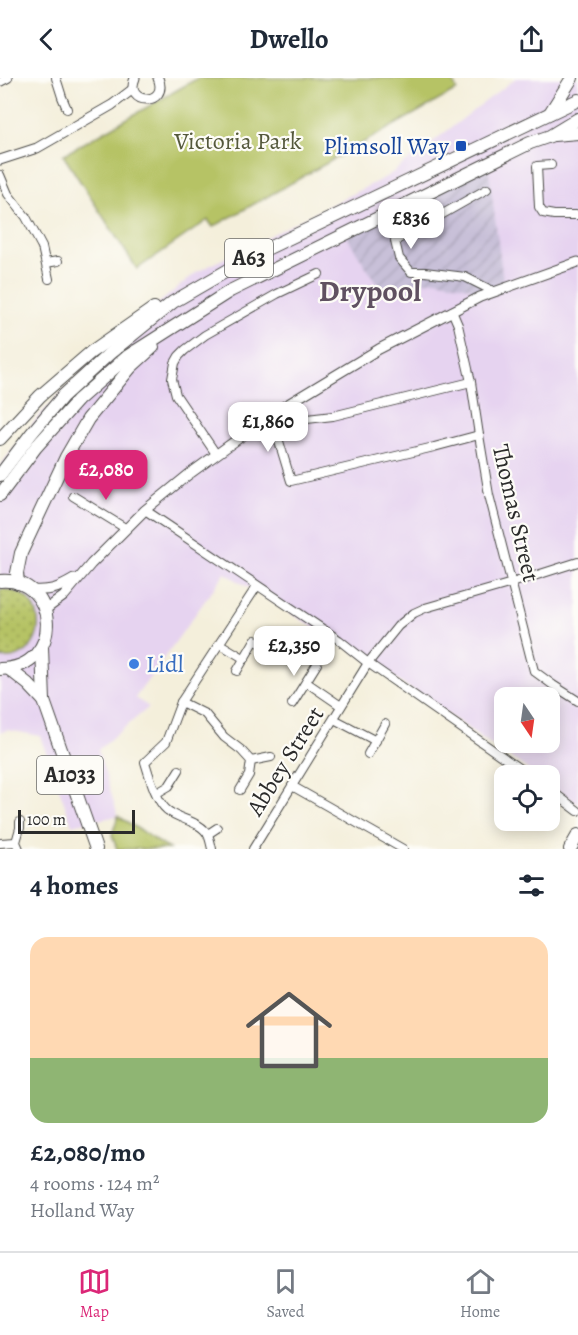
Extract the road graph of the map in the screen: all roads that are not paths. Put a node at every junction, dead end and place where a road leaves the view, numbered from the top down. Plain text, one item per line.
1 (8, 78) edge
2 (56, 78) edge
3 (134, 78) edge
4 (168, 78) edge
5 (571, 80) edge
6 (0, 82) edge
7 (159, 82) edge
8 (136, 93) junction
9 (577, 104) edge
10 (67, 110) dead end
11 (550, 114) junction
12 (578, 119) edge
13 (578, 133) edge
14 (550, 136) junction
15 (0, 160) edge
16 (550, 165) dead end
17 (0, 175) edge
18 (487, 189) dead end
19 (578, 215) edge
20 (256, 254) junction
21 (58, 261) dead end
22 (578, 262) edge
23 (45, 263) junction
24 (319, 274) dead end
25 (49, 279) dead end
26 (493, 291) junction
27 (452, 311) junction
28 (181, 322) junction
29 (471, 382) junction
30 (275, 412) junction
31 (478, 435) junction
32 (0, 439) edge
33 (216, 454) junction
34 (0, 475) edge
35 (0, 495) edge
36 (73, 496) dead end
37 (145, 510) junction
38 (125, 528) junction
39 (577, 565) edge
40 (81, 574) junction
41 (0, 581) edge
42 (18, 583) junction
43 (512, 583) junction
44 (257, 586) junction
45 (31, 590) junction
46 (45, 610) junction
47 (260, 643) dead end
48 (220, 644) junction
49 (42, 647) junction
50 (245, 658) junction
51 (368, 663) junction
52 (317, 664) dead end
53 (4, 669) edge
54 (237, 671) dead end
55 (306, 682) junction
56 (578, 701) edge
57 (44, 702) junction
58 (182, 702) junction
59 (292, 704) dead end
60 (341, 706) junction
61 (334, 720) junction
62 (385, 724) dead end
63 (376, 741) junction
64 (368, 754) dead end
65 (271, 757) dead end
66 (251, 761) junction
67 (514, 765) edge
68 (178, 770) dead end
69 (292, 786) junction
70 (240, 790) dead end
71 (157, 793) junction
72 (560, 797) edge
73 (578, 811) edge
74 (20, 822) dead end
75 (217, 828) dead end
76 (208, 834) junction
77 (578, 836) edge
78 (0, 843) edge
79 (18, 845) edge
80 (96, 849) edge
81 (212, 849) edge
82 (254, 849) edge
83 (403, 849) edge
84 (570, 849) edge

1 - 6 street
2 - 10 street
3 - 8 street
4 - 7 street
5 - 9 highway
5 - 11 highway
7 - 8 street
8 - 15 street
9 - 11 highway, A63
11 - 20 highway, A63
12 - 14 highway, A63
13 - 14 highway, A63
14 - 28 highway, A63
16 - 19 street
17 - 23 street
18 - 26 street
20 - 32 highway, A63
20 - 34 highway, A63
21 - 23 street
22 - 26 street
23 - 25 street
24 - 33 street
26 - 27 street
27 - 29 street, Thomas Street
27 - 30 street
28 - 35 highway, A63
28 - 42 highway, A63
29 - 30 street
29 - 31 street, Thomas Street
30 - 31 street
30 - 33 street
31 - 43 street, Thomas Street
33 - 37 street
36 - 38 street
37 - 38 street
37 - 44 street
38 - 40 street
39 - 43 street, Abbey Street
40 - 45 street
40 - 46 street
41 - 42 highway
42 - 45 highway
43 - 51 street, Abbey Street
43 - 56 street, Thomas Street
44 - 48 street
44 - 51 street
45 - 46 highway
46 - 49 highway, A1033
47 - 50 street
48 - 50 street
48 - 58 street
49 - 53 highway, A1033
49 - 57 highway, A1033
50 - 54 street
51 - 60 street, Abbey Street
51 - 67 street
52 - 55 street
53 - 57 highway, A1033
55 - 59 street
55 - 60 street
57 - 80 highway, A1033
58 - 66 street
58 - 71 street
60 - 61 street, Abbey Street
61 - 63 street
61 - 69 street, Abbey Street
62 - 63 street
63 - 64 street
65 - 66 street
66 - 70 street
68 - 71 street
69 - 82 street, Abbey Street
69 - 83 street
71 - 76 street
72 - 73 street
74 - 79 street
75 - 76 street
76 - 81 street
77 - 84 highway
78 - 79 street

